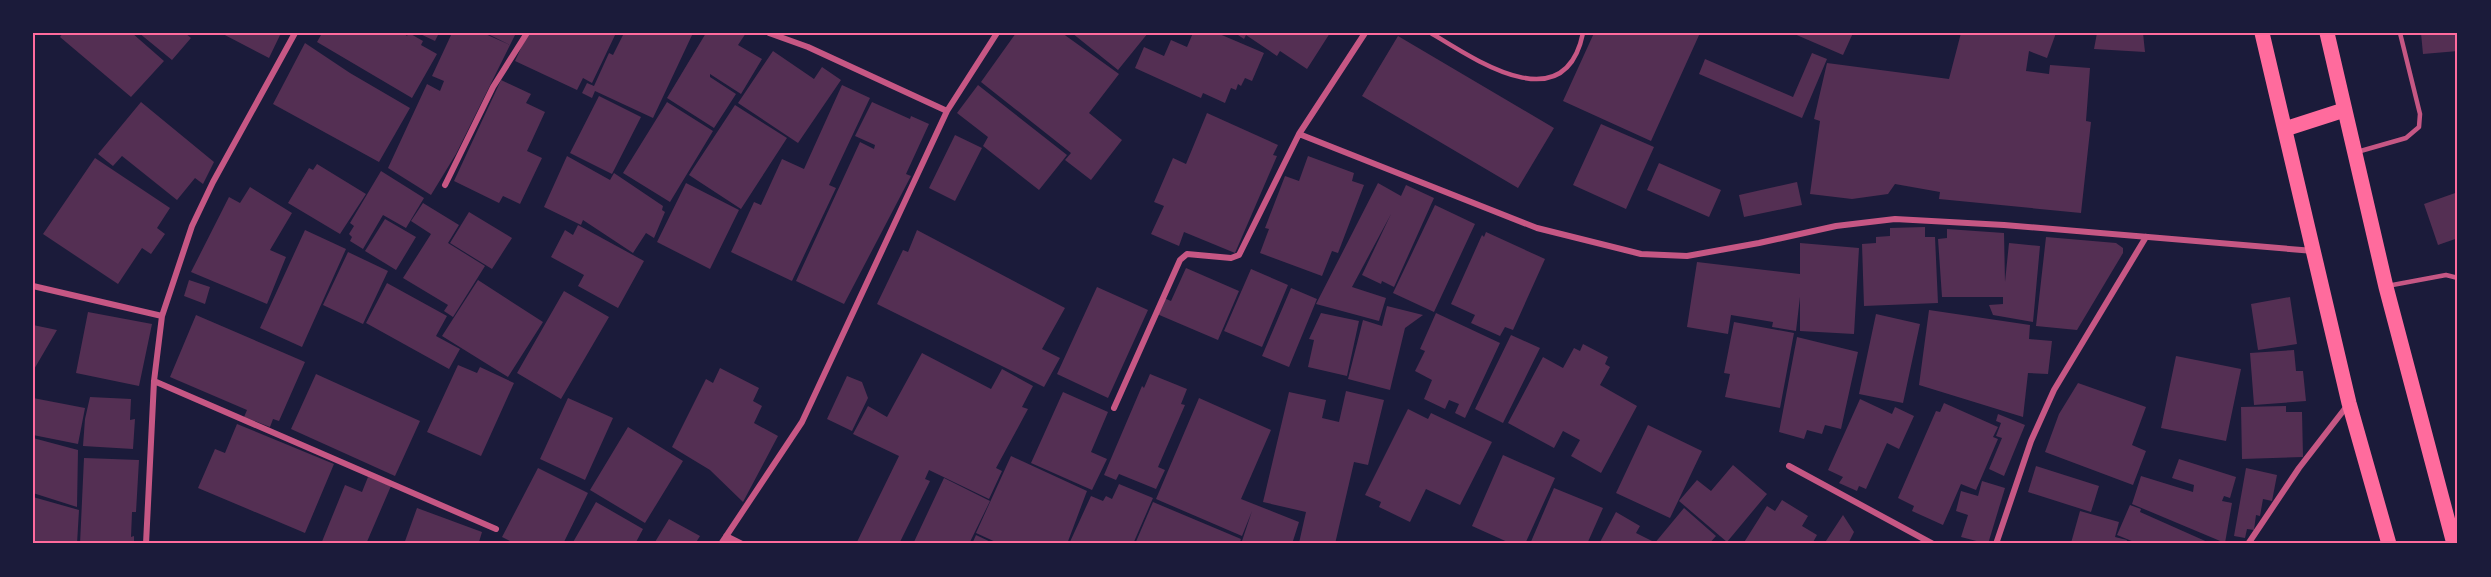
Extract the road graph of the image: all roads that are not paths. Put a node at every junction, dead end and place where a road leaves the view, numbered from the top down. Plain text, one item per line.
1 (295, 33) edge
2 (527, 33) edge
3 (769, 33) edge
4 (997, 33) edge
5 (1365, 33) edge
6 (1431, 33) edge
7 (1583, 33) edge
8 (2262, 33) edge
9 (2327, 33) edge
10 (2400, 33) edge
11 (2344, 110) junction
12 (947, 111) junction
13 (2285, 129) junction
14 (1299, 134) junction
15 (2354, 153) junction
16 (445, 185) dead end
17 (2146, 237) junction
18 (2314, 251) junction
19 (2458, 278) edge
20 (33, 286) edge
21 (2386, 286) junction
22 (162, 316) junction
23 (154, 381) junction
24 (2349, 403) junction
25 (1114, 408) dead end
26 (1789, 466) dead end
27 (496, 529) dead end
28 (726, 536) junction
29 (146, 544) edge
30 (721, 544) edge
31 (742, 544) edge
32 (1933, 544) edge
33 (1996, 544) edge
34 (2248, 544) edge
35 (2389, 544) edge
36 (2454, 544) edge

1 - 22 street
2 - 16 street
3 - 12 street
4 - 12 street
5 - 14 street
6 - 7 lane
8 - 13 main road
9 - 11 main road
10 - 15 lane
11 - 13 main road
11 - 15 main road
12 - 28 street
13 - 18 main road
14 - 17 street
14 - 25 street
15 - 21 main road
17 - 18 street
17 - 33 street
18 - 24 main road
19 - 21 lane
20 - 22 street
21 - 36 main road
22 - 23 street
23 - 27 street
23 - 29 street
24 - 34 street
24 - 35 main road
26 - 32 street
28 - 30 street
28 - 31 street

